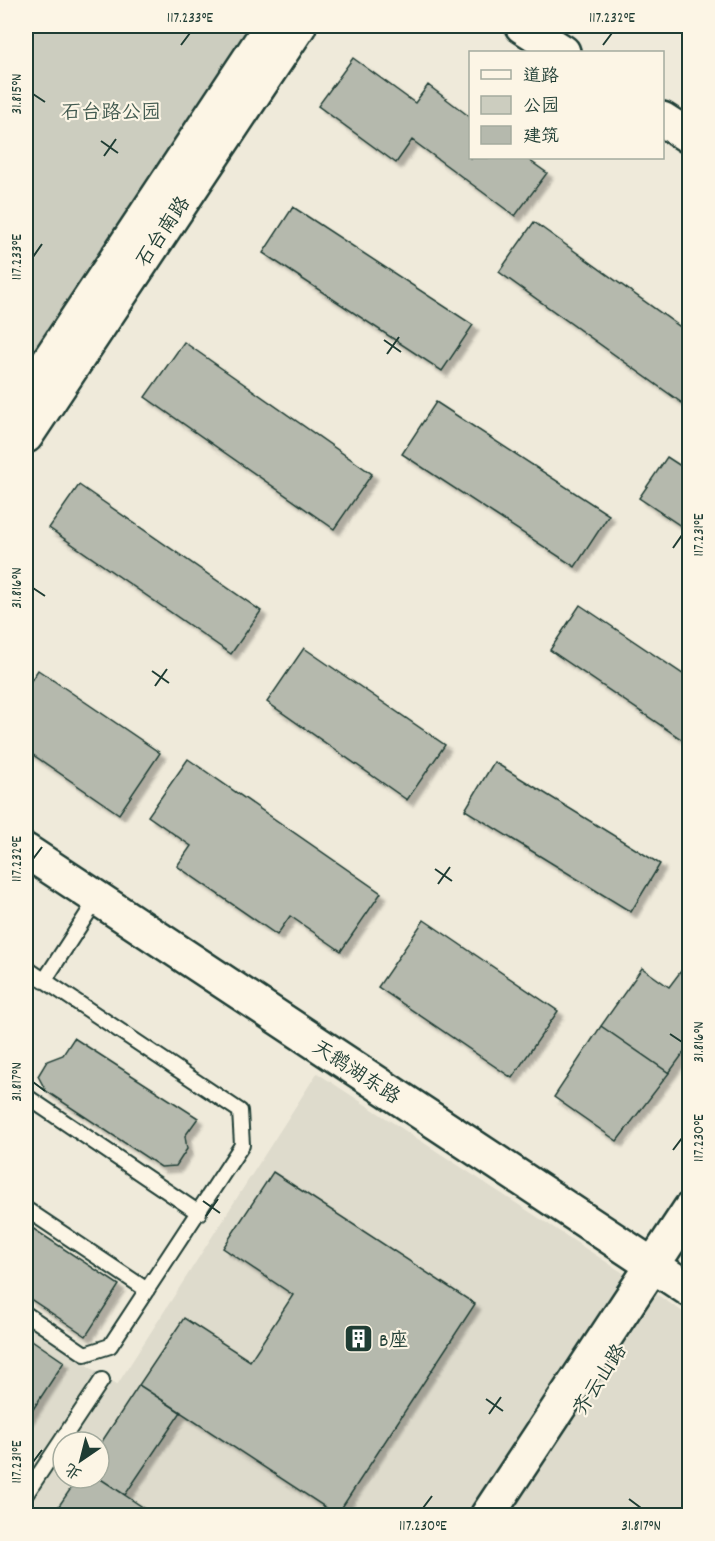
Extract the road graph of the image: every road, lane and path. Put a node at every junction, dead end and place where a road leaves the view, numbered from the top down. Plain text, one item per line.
1 (271, 26) edge
2 (299, 26) edge
3 (522, 26) edge
4 (560, 51) edge
5 (664, 120) edge
6 (690, 137) edge
7 (26, 395) edge
8 (26, 436) edge
9 (26, 851) edge
10 (97, 899) junction
11 (26, 968) edge
12 (44, 981) junction
13 (26, 1096) edge
14 (26, 1209) edge
15 (690, 1209) edge
16 (199, 1213) junction
17 (690, 1242) edge
18 (670, 1277) edge
19 (147, 1290) junction
20 (26, 1314) edge
21 (102, 1380) dead end
22 (26, 1494) edge
23 (487, 1515) edge
24 (509, 1515) edge

1 - 7 street, 石台南路
2 - 8 street, 石台南路
3 - 4 street
5 - 6 street
9 - 10 street, 天鹅湖东路
10 - 12 lane
10 - 18 street, 天鹅湖东路
11 - 12 lane
12 - 16 lane
13 - 16 lane
14 - 19 lane
15 - 18 street
16 - 19 lane
17 - 18 street, 齐云山路
18 - 23 street
18 - 24 street, 齐云山路
19 - 20 lane
21 - 22 lane

